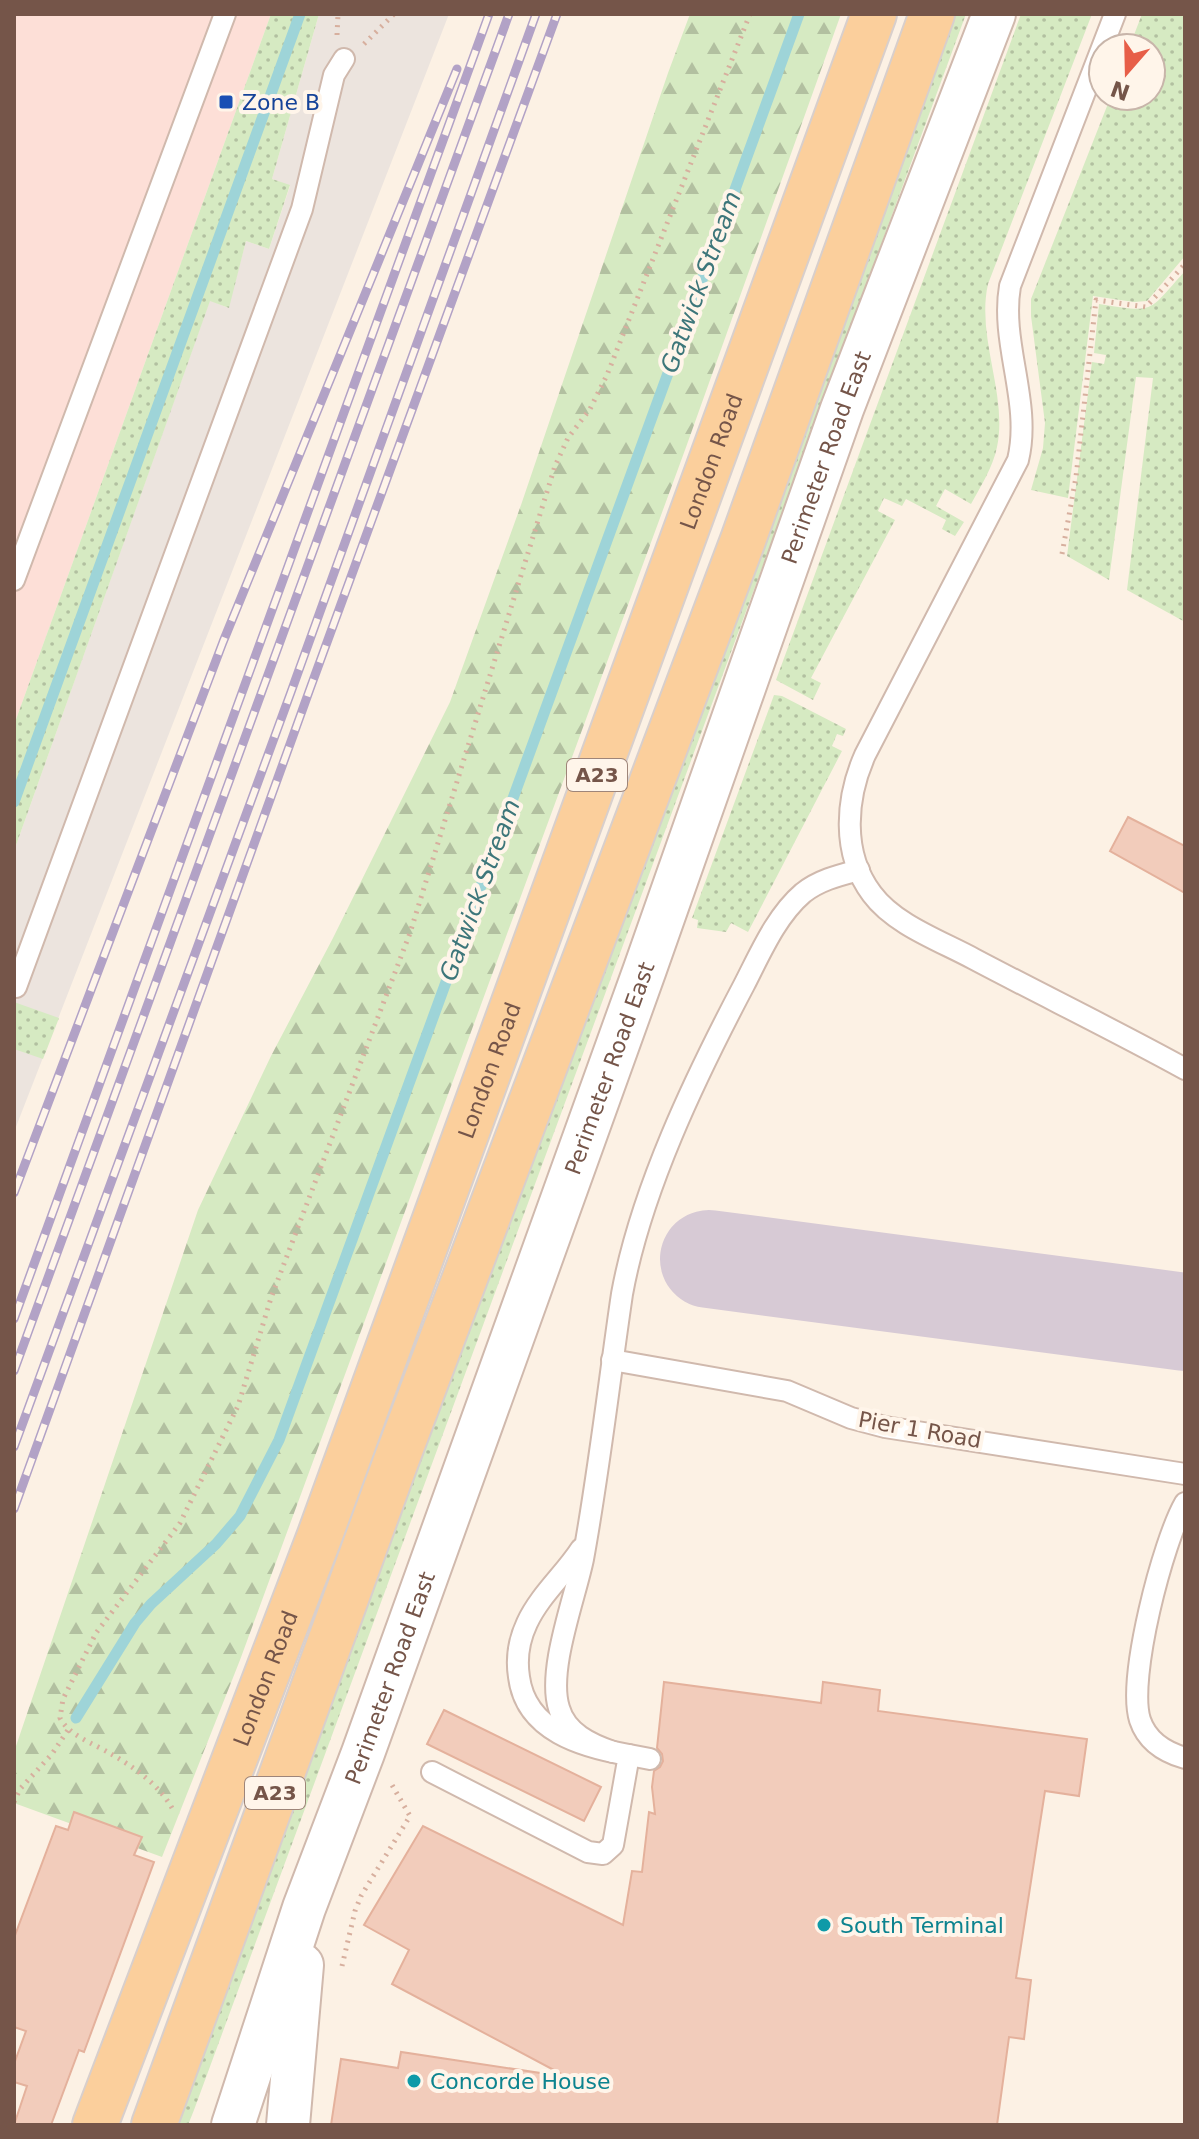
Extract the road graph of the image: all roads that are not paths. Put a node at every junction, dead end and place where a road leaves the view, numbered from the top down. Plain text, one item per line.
1 (225, 14) edge
2 (874, 14) edge
3 (932, 14) edge
4 (994, 14) edge
5 (1115, 14) edge
6 (344, 59) road end
7 (14, 580) edge
8 (859, 870) junction
9 (21, 951) edge
10 (16, 987) dead end
11 (1185, 1069) edge
12 (612, 1360) junction
13 (1185, 1474) edge
14 (1185, 1503) edge
15 (586, 1538) junction
16 (631, 1755) junction
17 (1185, 1758) edge
18 (432, 1772) dead end
19 (304, 1908) junction
20 (95, 2125) edge
21 (154, 2125) edge
22 (233, 2125) edge
23 (288, 2125) edge

1 - 7 lane
2 - 20 main road, London Road / A23
3 - 21 main road, A23
4 - 19 street, Perimeter Road East
5 - 8 lane
6 - 9 lane
8 - 11 lane
8 - 12 lane
9 - 10 lane
12 - 13 lane, Pier 1 Road
12 - 15 lane
14 - 17 lane
15 - 16 lane
15 - 16 lane
16 - 18 lane
19 - 22 street, Perimeter Road East
19 - 23 street

